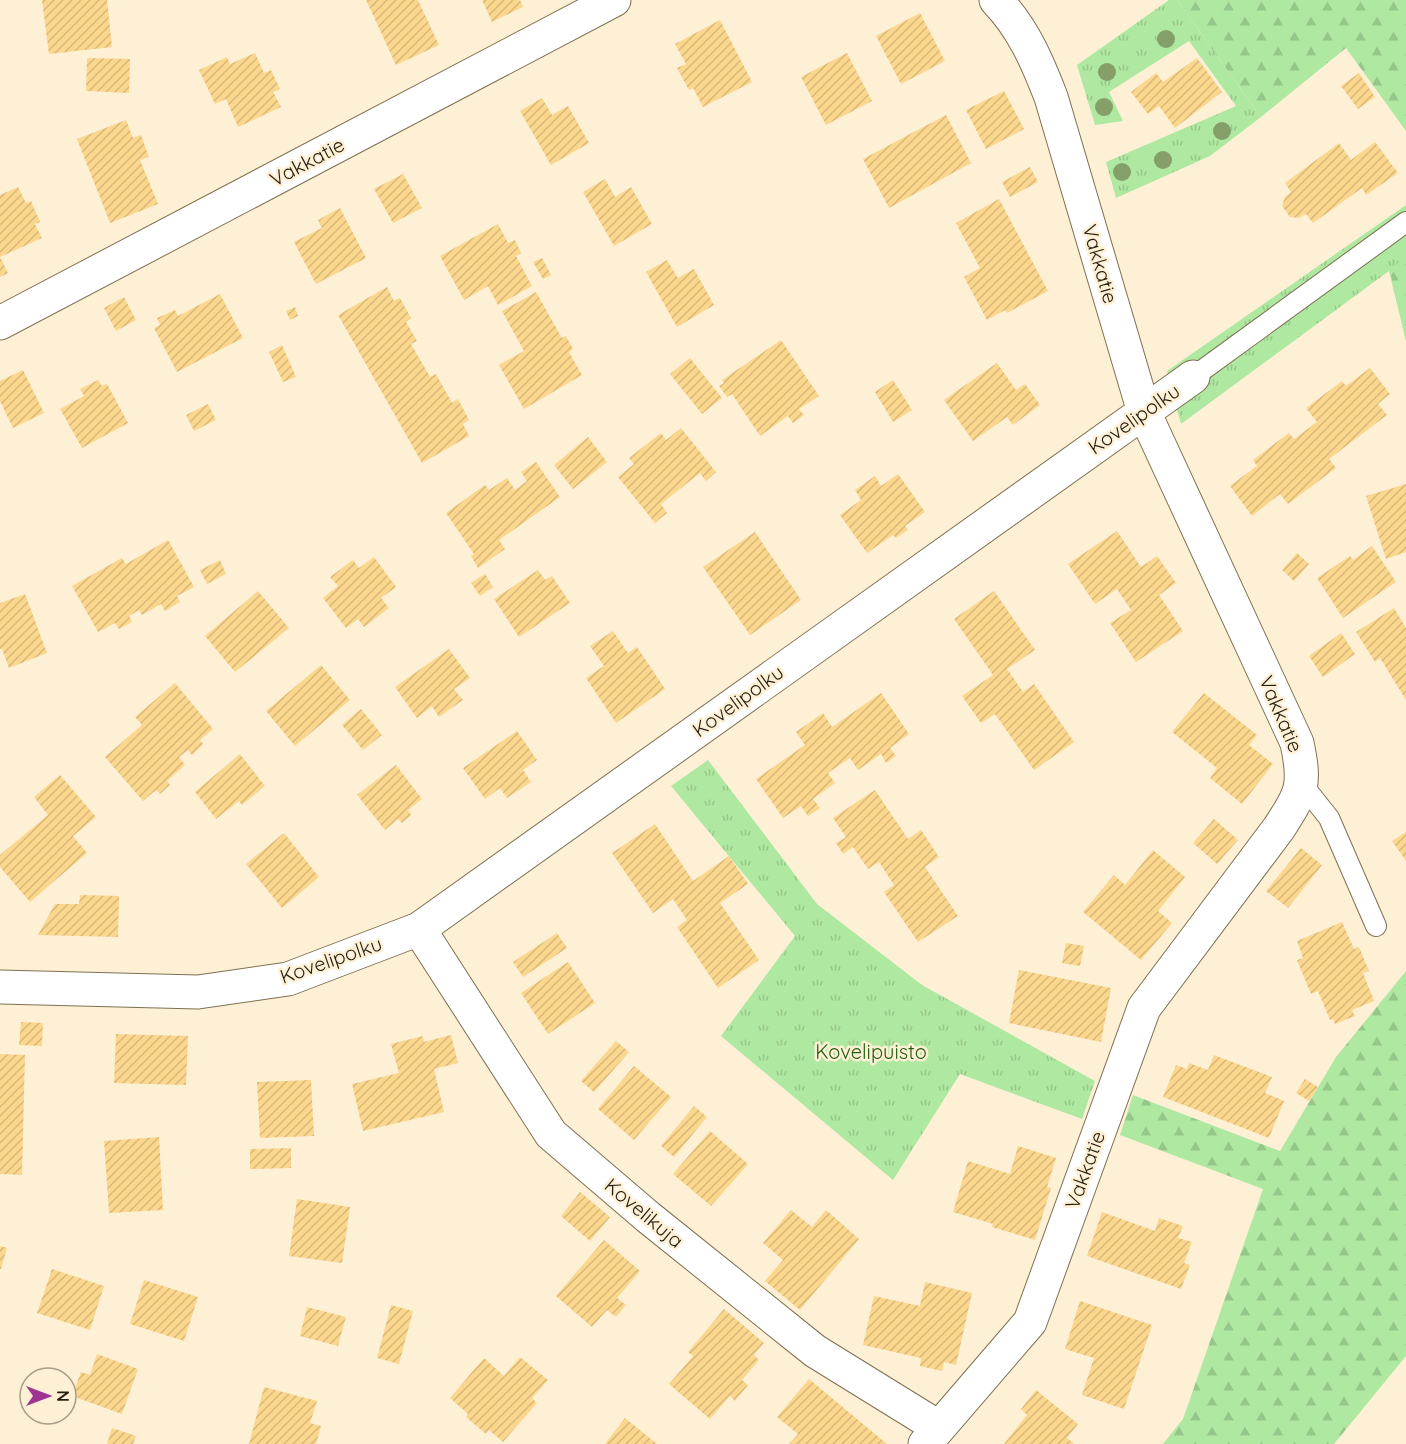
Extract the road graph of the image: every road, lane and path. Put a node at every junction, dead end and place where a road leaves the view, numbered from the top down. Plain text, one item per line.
1 (614, 0) edge
2 (996, 0) edge
3 (1406, 222) edge
4 (0, 323) edge
5 (1193, 377) joint
6 (1144, 412) junction
7 (1302, 784) junction
8 (1377, 926) dead end
9 (419, 929) junction
10 (0, 987) edge
11 (932, 1436) edge

1 - 4 street, Vakkatie
2 - 6 street, Vakkatie
3 - 5 lane, Kovelipolku
5 - 6 street, Kovelipolku
6 - 7 street, Vakkatie
6 - 9 street, Kovelipolku
7 - 8 lane
7 - 11 street, Vakkatie
9 - 10 street, Kovelipolku
9 - 11 street, Kovelikuja

